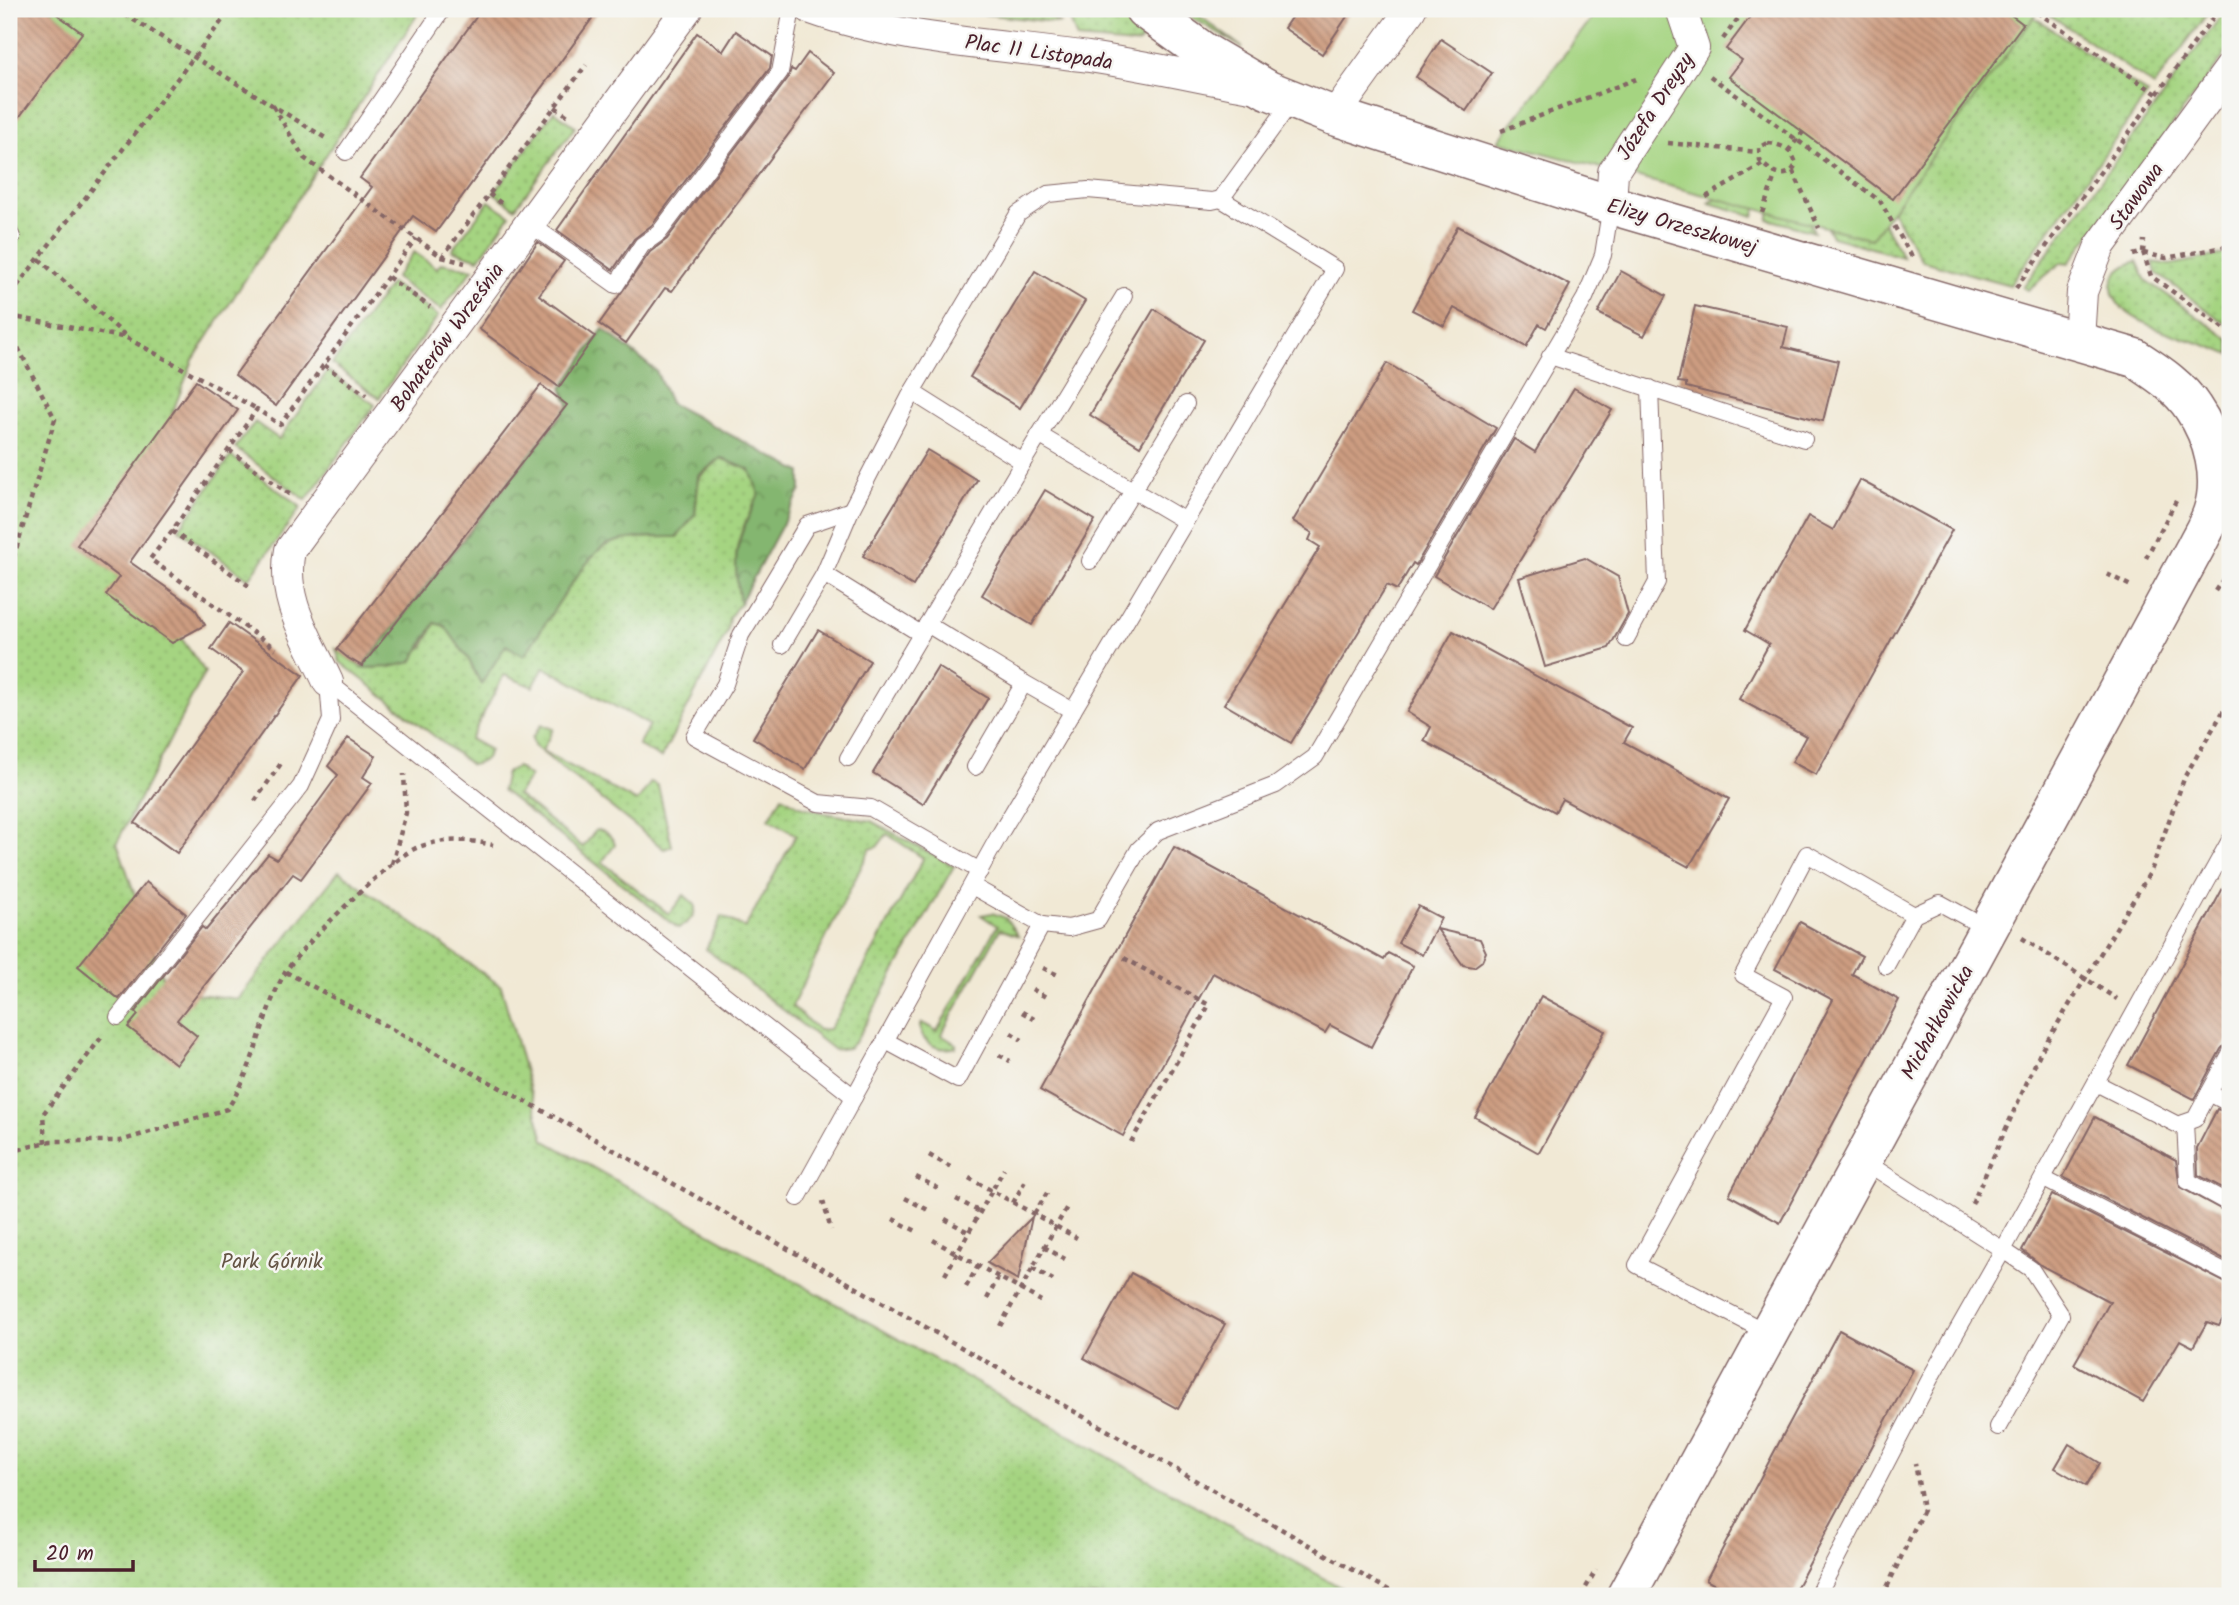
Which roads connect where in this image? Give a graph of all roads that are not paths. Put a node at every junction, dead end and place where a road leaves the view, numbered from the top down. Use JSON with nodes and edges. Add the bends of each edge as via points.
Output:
{"nodes":[{"id":1,"x":443,"y":9,"type":"edge"},
{"id":2,"x":687,"y":9,"type":"edge"},
{"id":3,"x":792,"y":9,"type":"edge"},
{"id":4,"x":811,"y":9,"type":"edge"},
{"id":5,"x":1144,"y":9,"type":"edge"},
{"id":6,"x":1411,"y":9,"type":"edge"},
{"id":7,"x":1681,"y":9,"type":"edge"},
{"id":8,"x":2230,"y":68,"type":"edge"},
{"id":9,"x":1280,"y":95,"type":"junction"},
{"id":10,"x":1334,"y":116,"type":"junction"},
{"id":11,"x":346,"y":152,"type":"dead end"},
{"id":12,"x":1221,"y":199,"type":"junction"},
{"id":13,"x":1611,"y":205,"type":"junction"},
{"id":14,"x":530,"y":224,"type":"junction"},
{"id":15,"x":1124,"y":296,"type":"dead end"},
{"id":16,"x":2079,"y":340,"type":"junction"},
{"id":17,"x":1550,"y":356,"type":"junction"},
{"id":18,"x":1650,"y":388,"type":"junction"},
{"id":19,"x":912,"y":392,"type":"junction"},
{"id":20,"x":1186,"y":404,"type":"dead end"},
{"id":21,"x":1039,"y":435,"type":"junction"},
{"id":22,"x":2220,"y":438,"type":"edge"},
{"id":23,"x":1804,"y":439,"type":"dead end"},
{"id":24,"x":1023,"y":462,"type":"junction"},
{"id":25,"x":1132,"y":490,"type":"junction"},
{"id":26,"x":851,"y":510,"type":"junction"},
{"id":27,"x":1185,"y":521,"type":"junction"},
{"id":28,"x":1090,"y":561,"type":"dead end"},
{"id":29,"x":824,"y":575,"type":"junction"},
{"id":30,"x":924,"y":629,"type":"junction"},
{"id":31,"x":1626,"y":639,"type":"dead end"},
{"id":32,"x":782,"y":645,"type":"dead end"},
{"id":33,"x":328,"y":682,"type":"junction"},
{"id":34,"x":1024,"y":684,"type":"junction"},
{"id":35,"x":1073,"y":711,"type":"junction"},
{"id":36,"x":848,"y":758,"type":"dead end"},
{"id":37,"x":975,"y":767,"type":"dead end"},
{"id":38,"x":2230,"y":839,"type":"edge"},
{"id":39,"x":980,"y":870,"type":"junction"},
{"id":40,"x":972,"y":886,"type":"junction"},
{"id":41,"x":1914,"y":915,"type":"junction"},
{"id":42,"x":1042,"y":925,"type":"junction"},
{"id":43,"x":2003,"y":933,"type":"junction"},
{"id":44,"x":1886,"y":967,"type":"dead end"},
{"id":45,"x":118,"y":1017,"type":"road end"},
{"id":46,"x":886,"y":1041,"type":"junction"},
{"id":47,"x":2230,"y":1054,"type":"edge"},
{"id":48,"x":2096,"y":1083,"type":"junction"},
{"id":49,"x":2209,"y":1093,"type":"junction"},
{"id":50,"x":854,"y":1097,"type":"junction"},
{"id":51,"x":2230,"y":1104,"type":"edge"},
{"id":52,"x":2185,"y":1123,"type":"junction"},
{"id":53,"x":1862,"y":1160,"type":"junction"},
{"id":54,"x":2044,"y":1179,"type":"junction"},
{"id":55,"x":798,"y":1198,"type":"dead end"},
{"id":56,"x":2230,"y":1204,"type":"edge"},
{"id":57,"x":2003,"y":1250,"type":"junction"},
{"id":58,"x":2230,"y":1275,"type":"edge"},
{"id":59,"x":1768,"y":1333,"type":"junction"},
{"id":60,"x":1998,"y":1427,"type":"dead end"},
{"id":61,"x":1626,"y":1596,"type":"edge"},
{"id":62,"x":1816,"y":1596,"type":"edge"}],
"edges":[{"from":1,"to":11,"type":"lane"},
{"from":2,"to":14,"type":"street","name":"Bohaterów Września"},
{"from":3,"to":14,"type":"lane","via":[[780,72],[659,233],[642,244],[616,285]]},
{"from":4,"to":9,"type":"street","name":"Plac 11 Listopada","via":[[916,35],[1088,57]]},
{"from":5,"to":9,"type":"street","name":"Elizy Orzeszkowej","via":[[1205,52]]},
{"from":6,"to":10,"type":"street"},
{"from":7,"to":13,"type":"street","name":"Józefa Dreyzy","via":[[1700,60],[1613,172]]},
{"from":8,"to":16,"type":"street","name":"Stawowa","via":[[2100,246],[2082,292]]},
{"from":9,"to":10,"type":"street","name":"Elizy Orzeszkowej"},
{"from":9,"to":12,"type":"lane"},
{"from":10,"to":13,"type":"street","name":"Elizy Orzeszkowej"},
{"from":12,"to":19,"type":"lane","via":[[1088,190],[1048,194],[1018,214]]},
{"from":12,"to":27,"type":"lane","via":[[1335,269]]},
{"from":13,"to":16,"type":"street","name":"Elizy Orzeszkowej"},
{"from":13,"to":17,"type":"lane","via":[[1603,255],[1585,298]]},
{"from":14,"to":33,"type":"street","name":"Bohaterów Września","via":[[290,550],[285,574],[289,596]]},
{"from":15,"to":21,"type":"lane"},
{"from":16,"to":22,"type":"street","name":"Elizy Orzeszkowej","via":[[2135,358],[2168,380]]},
{"from":17,"to":18,"type":"lane"},
{"from":17,"to":42,"type":"lane","via":[[1315,757],[1276,785],[1158,831],[1139,849],[1098,920],[1069,928]]},
{"from":18,"to":23,"type":"lane"},
{"from":18,"to":31,"type":"lane","via":[[1657,582]]},
{"from":19,"to":24,"type":"lane"},
{"from":19,"to":26,"type":"lane"},
{"from":20,"to":25,"type":"lane"},
{"from":21,"to":24,"type":"lane"},
{"from":21,"to":25,"type":"lane"},
{"from":22,"to":43,"type":"street","name":"Michałkowicka","via":[[2213,511]]},
{"from":24,"to":30,"type":"lane"},
{"from":25,"to":27,"type":"lane"},
{"from":25,"to":28,"type":"lane"},
{"from":26,"to":29,"type":"lane"},
{"from":26,"to":39,"type":"lane","via":[[807,525],[741,635],[725,684],[694,736],[818,803],[871,808]]},
{"from":27,"to":35,"type":"lane"},
{"from":29,"to":30,"type":"lane"},
{"from":29,"to":32,"type":"lane"},
{"from":30,"to":34,"type":"lane"},
{"from":30,"to":36,"type":"lane"},
{"from":33,"to":45,"type":"lane","via":[[331,720],[301,786]]},
{"from":33,"to":50,"type":"lane"},
{"from":34,"to":35,"type":"lane"},
{"from":34,"to":37,"type":"lane"},
{"from":35,"to":39,"type":"lane"},
{"from":38,"to":48,"type":"lane"},
{"from":39,"to":40,"type":"lane"},
{"from":40,"to":42,"type":"lane"},
{"from":40,"to":46,"type":"lane"},
{"from":41,"to":43,"type":"lane","via":[[1940,903]]},
{"from":41,"to":44,"type":"lane"},
{"from":41,"to":59,"type":"lane","via":[[1807,855],[1743,975],[1784,997],[1637,1265]]},
{"from":42,"to":46,"type":"lane","via":[[958,1080]]},
{"from":43,"to":53,"type":"street","name":"Michałkowicka"},
{"from":46,"to":50,"type":"lane"},
{"from":47,"to":49,"type":"lane"},
{"from":48,"to":52,"type":"lane","via":[[2178,1125]]},
{"from":48,"to":54,"type":"lane"},
{"from":49,"to":51,"type":"lane"},
{"from":49,"to":52,"type":"lane","via":[[2195,1119]]},
{"from":50,"to":55,"type":"lane"},
{"from":52,"to":56,"type":"lane","via":[[2188,1181]]},
{"from":53,"to":57,"type":"lane"},
{"from":53,"to":59,"type":"street","name":"Michałkowicka"},
{"from":54,"to":57,"type":"lane"},
{"from":54,"to":58,"type":"lane"},
{"from":57,"to":60,"type":"lane","via":[[2031,1269],[2061,1315]]},
{"from":57,"to":62,"type":"lane"},
{"from":59,"to":61,"type":"street","name":"Michałkowicka"}]}
